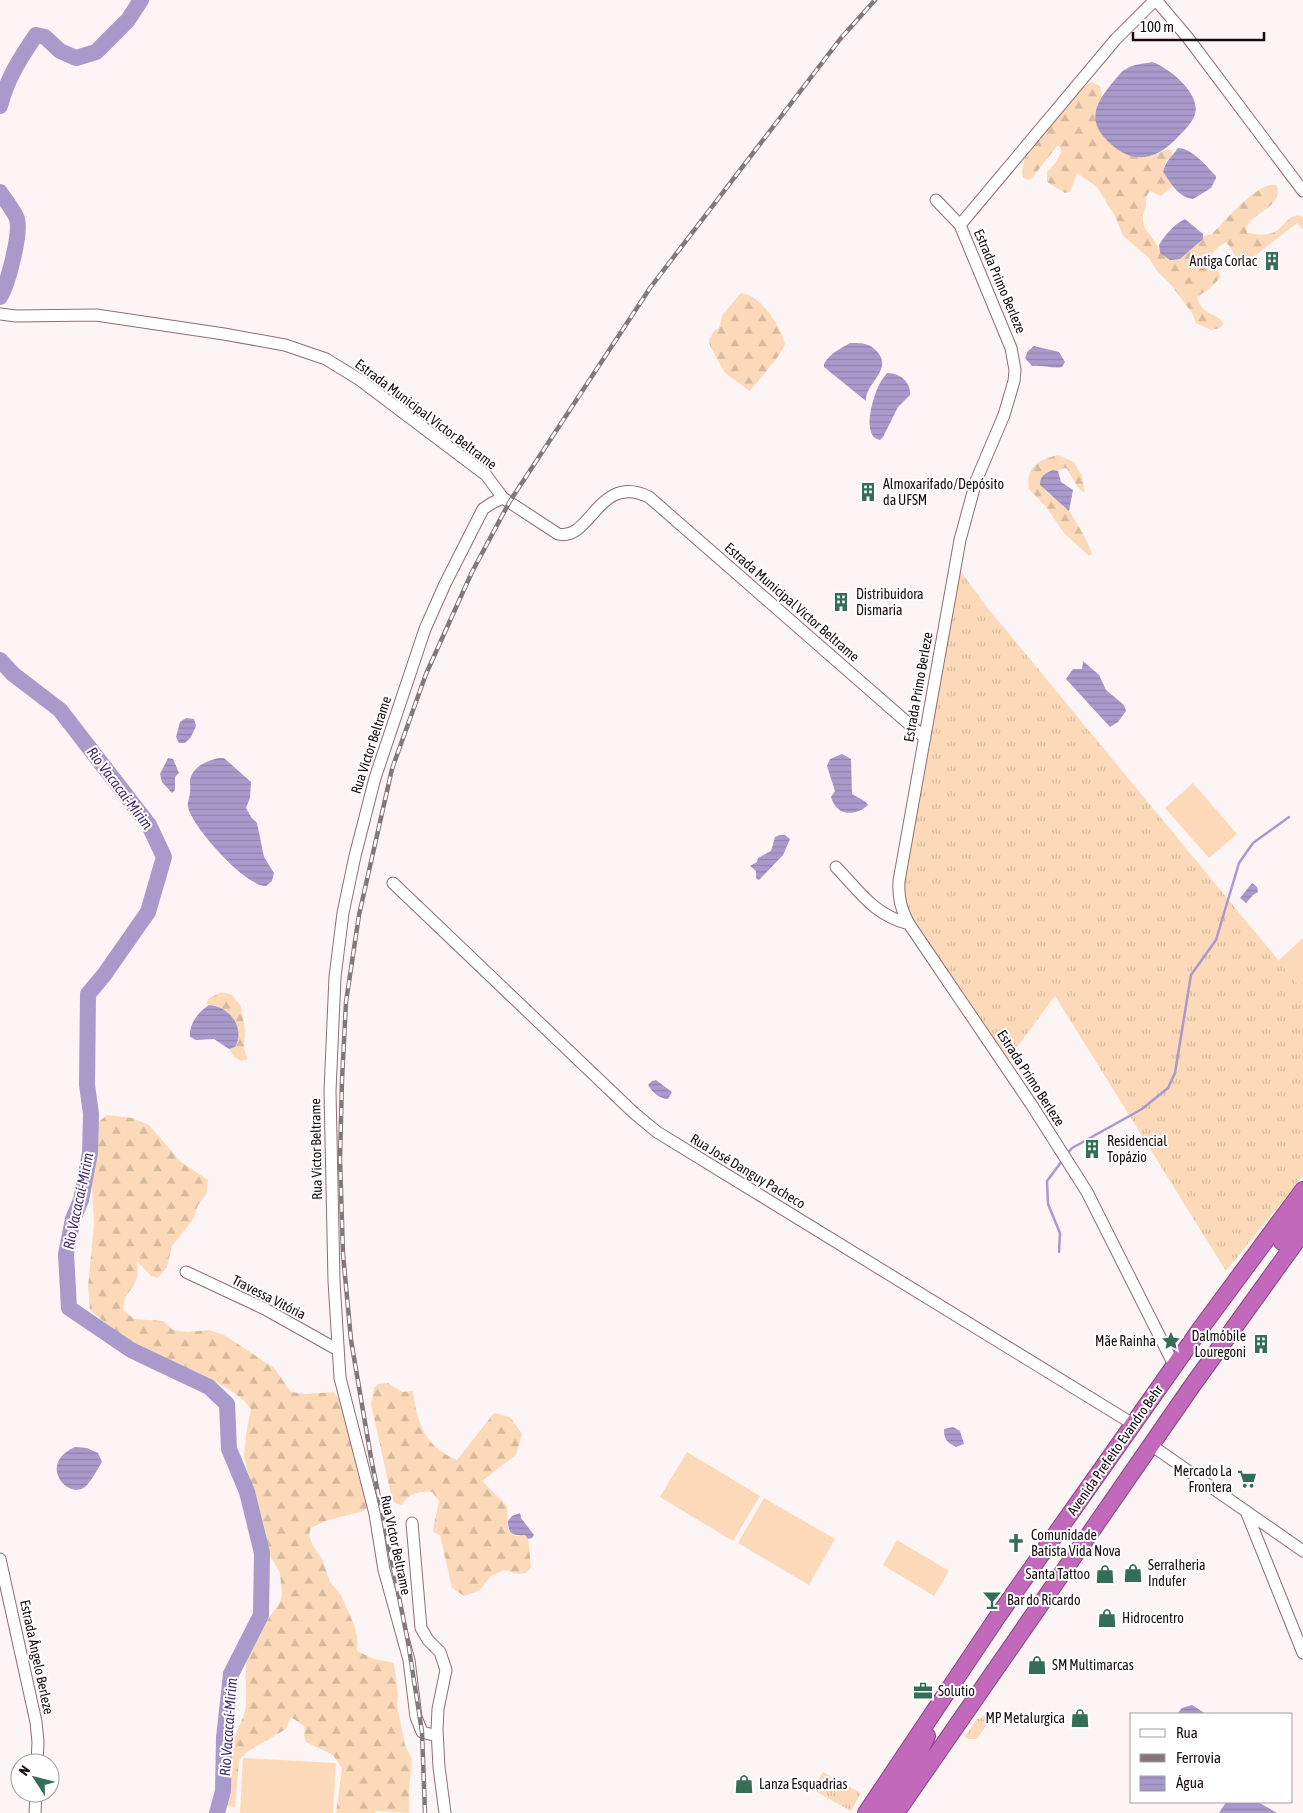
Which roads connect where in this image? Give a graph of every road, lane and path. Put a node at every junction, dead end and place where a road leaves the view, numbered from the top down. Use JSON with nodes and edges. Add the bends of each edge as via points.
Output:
{"nodes":[{"id":1,"x":1155,"y":0,"type":"edge"},
{"id":2,"x":1303,"y":190,"type":"edge"},
{"id":3,"x":936,"y":200,"type":"dead end"},
{"id":4,"x":960,"y":225,"type":"junction"},
{"id":5,"x":0,"y":314,"type":"edge"},
{"id":6,"x":503,"y":498,"type":"junction"},
{"id":7,"x":924,"y":738,"type":"junction"},
{"id":8,"x":836,"y":866,"type":"dead end"},
{"id":9,"x":393,"y":882,"type":"dead end"},
{"id":10,"x":910,"y":924,"type":"junction"},
{"id":11,"x":1303,"y":1190,"type":"edge"},
{"id":12,"x":1303,"y":1212,"type":"edge"},
{"id":13,"x":1303,"y":1232,"type":"edge"},
{"id":14,"x":186,"y":1272,"type":"dead end"},
{"id":15,"x":338,"y":1350,"type":"junction"},
{"id":16,"x":1174,"y":1366,"type":"junction"},
{"id":17,"x":1192,"y":1386,"type":"junction"},
{"id":18,"x":1133,"y":1424,"type":"junction"},
{"id":19,"x":1151,"y":1445,"type":"junction"},
{"id":20,"x":1246,"y":1510,"type":"junction"},
{"id":21,"x":412,"y":1523,"type":"dead end"},
{"id":22,"x":1303,"y":1550,"type":"edge"},
{"id":23,"x":0,"y":1559,"type":"edge"},
{"id":24,"x":1303,"y":1653,"type":"edge"},
{"id":25,"x":942,"y":1700,"type":"junction"},
{"id":26,"x":437,"y":1736,"type":"junction"},
{"id":27,"x":37,"y":1753,"type":"edge"},
{"id":28,"x":446,"y":1813,"type":"edge"},
{"id":29,"x":866,"y":1813,"type":"edge"},
{"id":30,"x":884,"y":1813,"type":"edge"},
{"id":31,"x":896,"y":1813,"type":"edge"}],
"edges":[{"from":1,"to":2,"type":"street","via":[[1188,38]]},
{"from":1,"to":4,"type":"street","name":"Estrada Primo Berleze","via":[[1115,40]]},
{"from":3,"to":4,"type":"street"},
{"from":4,"to":7,"type":"street","name":"Estrada Primo Berleze","via":[[1005,331],[1015,375],[1004,415],[976,481],[960,540]]},
{"from":5,"to":6,"type":"street","name":"Estrada Municipal Victor Beltrame","via":[[96,315],[285,345],[326,359],[360,380],[486,475]]},
{"from":6,"to":7,"type":"street","name":"Estrada Municipal Victor Beltrame","via":[[564,536],[576,531],[602,504],[622,491],[631,490],[648,497]]},
{"from":6,"to":15,"type":"street","name":"Rua Victor Beltrame","via":[[484,509],[425,630],[375,778],[347,894],[336,977],[330,1091]]},
{"from":7,"to":10,"type":"street","name":"Estrada Primo Berleze","via":[[899,881],[902,912]]},
{"from":8,"to":10,"type":"street","via":[[873,907],[894,920]]},
{"from":9,"to":18,"type":"street","name":"Rua José Danguy Pacheco","via":[[657,1132]]},
{"from":10,"to":16,"type":"street","name":"Estrada Primo Berleze","via":[[1087,1192]]},
{"from":11,"to":16,"type":"highway","name":"Avenida Prefeito Evandro Behr"},
{"from":12,"to":17,"type":"highway","via":[[1226,1318]]},
{"from":13,"to":17,"type":"highway","name":"Avenida Prefeito Evandro Behr"},
{"from":14,"to":15,"type":"street","name":"Travessa Vitória","via":[[265,1309]]},
{"from":15,"to":26,"type":"street","name":"Rua Victor Beltrame","via":[[340,1378],[375,1514],[384,1570],[409,1660],[416,1717],[422,1732]]},
{"from":16,"to":18,"type":"highway","name":"Avenida Prefeito Evandro Behr"},
{"from":17,"to":19,"type":"highway","name":"Avenida Prefeito Evandro Behr"},
{"from":18,"to":25,"type":"highway","name":"Avenida Prefeito Evandro Behr"},
{"from":19,"to":20,"type":"street"},
{"from":19,"to":31,"type":"highway","name":"Avenida Prefeito Evandro Behr"},
{"from":20,"to":22,"type":"street"},
{"from":20,"to":24,"type":"street"},
{"from":21,"to":26,"type":"street","via":[[421,1628],[440,1652],[446,1670],[438,1710]]},
{"from":23,"to":27,"type":"street","name":"Estrada Ângelo Berleze","via":[[36,1722]]},
{"from":25,"to":29,"type":"highway","name":"Avenida Prefeito Evandro Behr"},
{"from":25,"to":30,"type":"highway","via":[[914,1765]]},
{"from":26,"to":28,"type":"street"}]}
